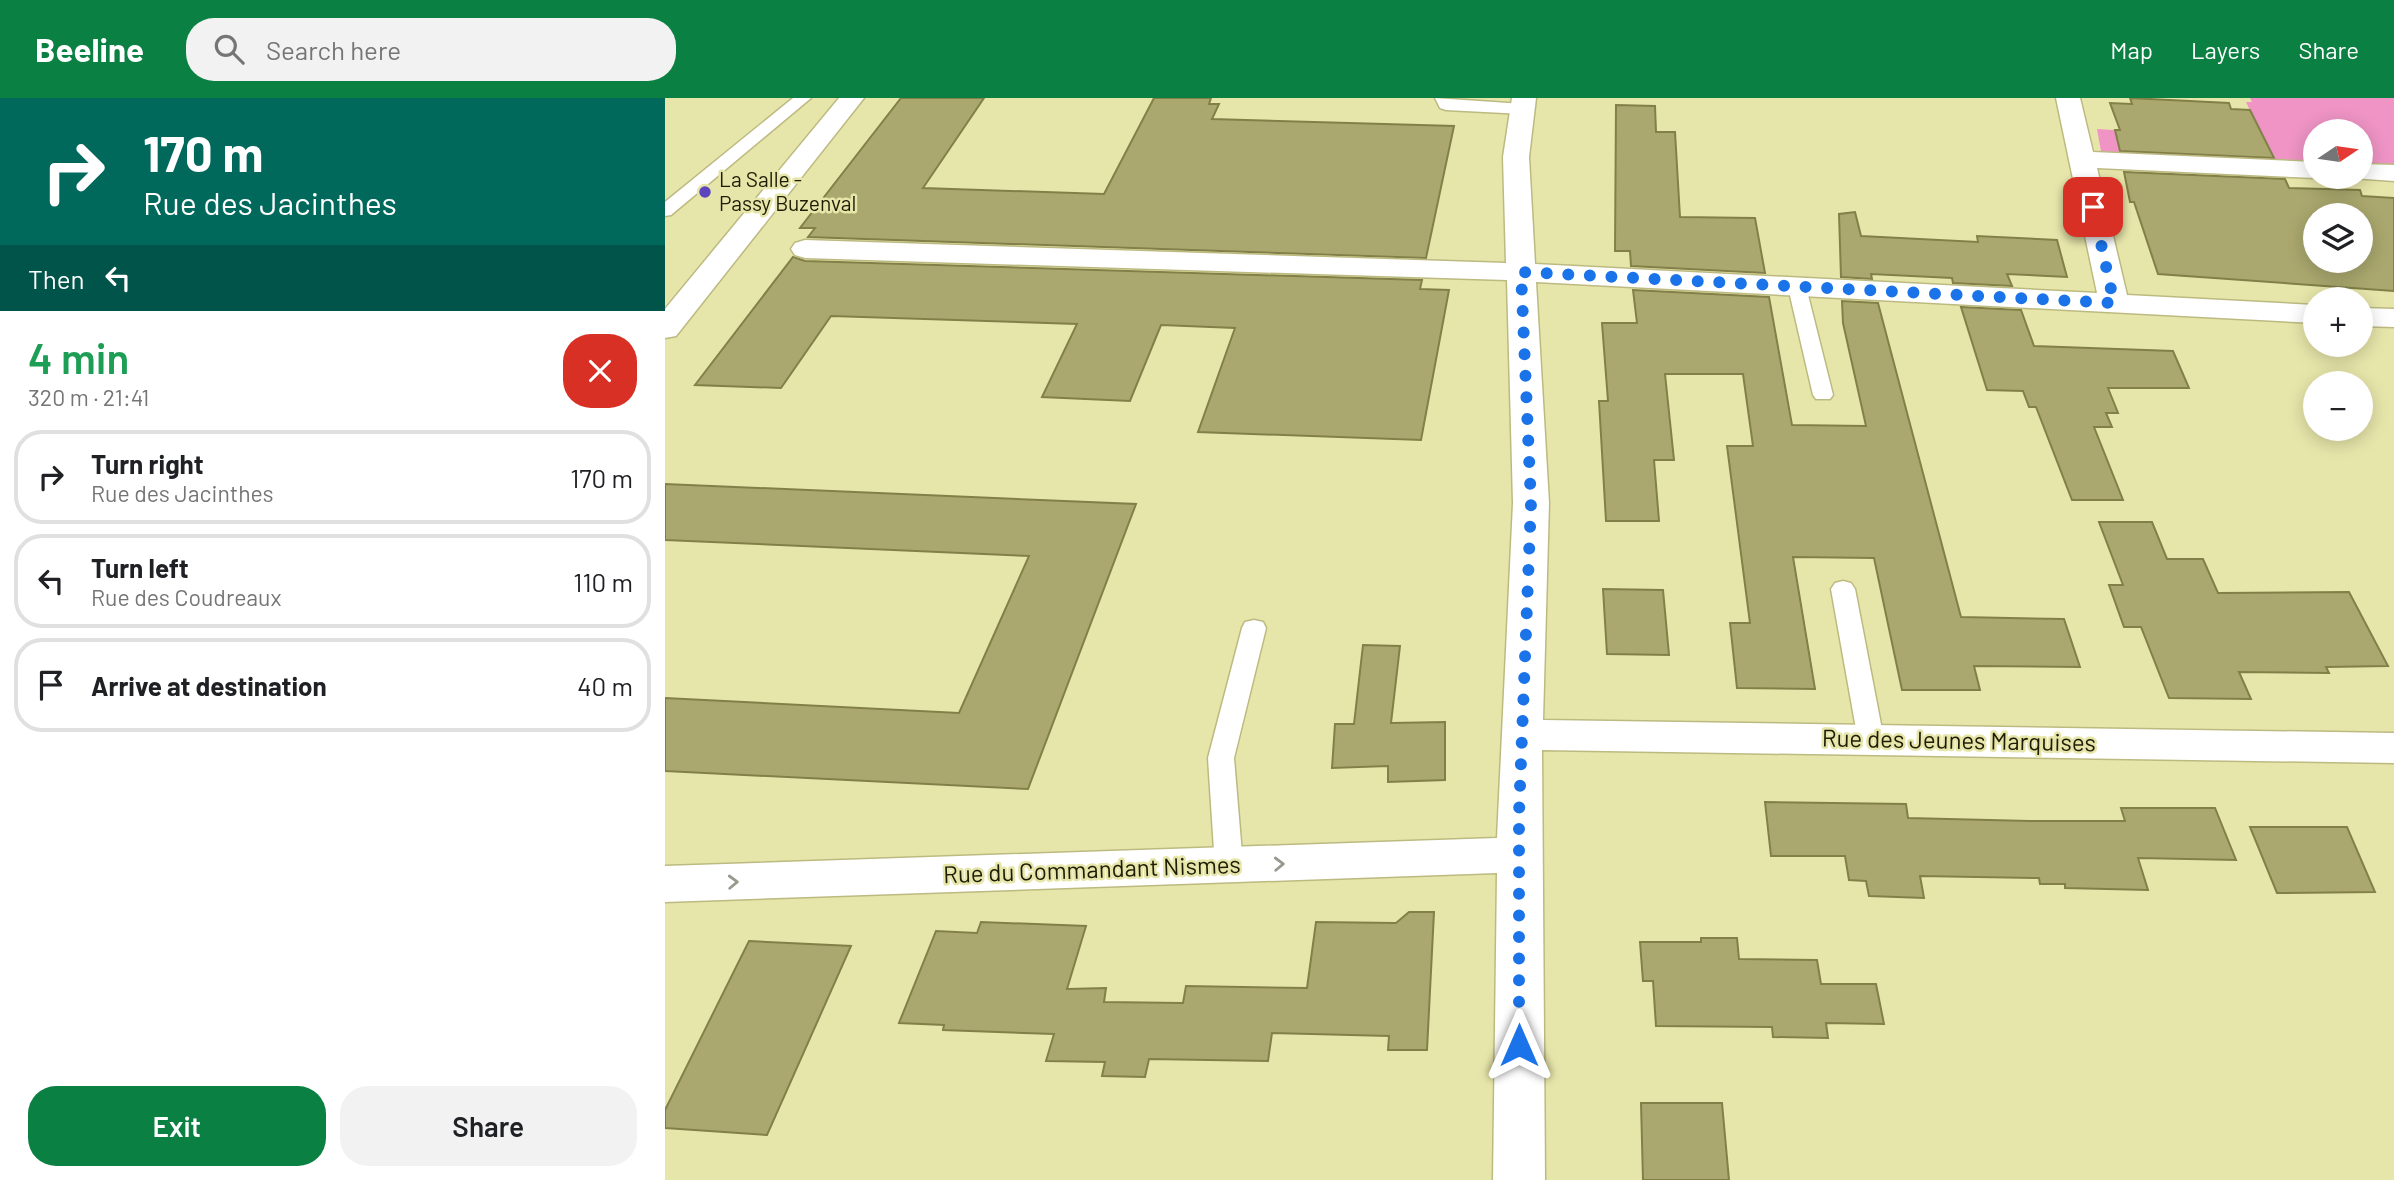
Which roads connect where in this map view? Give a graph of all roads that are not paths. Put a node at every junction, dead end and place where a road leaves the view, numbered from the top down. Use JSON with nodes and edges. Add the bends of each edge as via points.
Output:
{"nodes":[{"id":1,"x":803,"y":98,"type":"edge"},
{"id":2,"x":852,"y":98,"type":"edge"},
{"id":3,"x":1443,"y":98,"type":"edge"},
{"id":4,"x":2069,"y":98,"type":"edge"},
{"id":5,"x":1523,"y":104,"type":"edge"},
{"id":6,"x":2082,"y":159,"type":"junction"},
{"id":7,"x":2303,"y":169,"type":"edge"},
{"id":8,"x":2373,"y":172,"type":"edge"},
{"id":9,"x":2394,"y":173,"type":"edge"},
{"id":10,"x":665,"y":211,"type":"edge"},
{"id":11,"x":805,"y":248,"type":"dead end"},
{"id":12,"x":1521,"y":272,"type":"junction"},
{"id":13,"x":1797,"y":287,"type":"junction"},
{"id":14,"x":2114,"y":303,"type":"junction"},
{"id":15,"x":2303,"y":313,"type":"edge"},
{"id":16,"x":2373,"y":317,"type":"edge"},
{"id":17,"x":2394,"y":318,"type":"edge"},
{"id":18,"x":665,"y":329,"type":"edge"},
{"id":19,"x":1823,"y":395,"type":"dead end"},
{"id":20,"x":1843,"y":589,"type":"dead end"},
{"id":21,"x":1254,"y":628,"type":"dead end"},
{"id":22,"x":1524,"y":735,"type":"junction"},
{"id":23,"x":1871,"y":740,"type":"junction"},
{"id":24,"x":2394,"y":748,"type":"edge"},
{"id":25,"x":1519,"y":855,"type":"junction"},
{"id":26,"x":1229,"y":866,"type":"junction"},
{"id":27,"x":665,"y":884,"type":"edge"},
{"id":28,"x":1519,"y":1180,"type":"edge"}],
"edges":[{"from":1,"to":10,"type":"lane"},
{"from":2,"to":18,"type":"street"},
{"from":3,"to":5,"type":"lane","via":[[1446,105]]},
{"from":4,"to":6,"type":"street"},
{"from":5,"to":12,"type":"street","via":[[1516,157]]},
{"from":6,"to":7,"type":"street"},
{"from":6,"to":14,"type":"street"},
{"from":8,"to":9,"type":"street"},
{"from":11,"to":12,"type":"street"},
{"from":12,"to":13,"type":"street"},
{"from":12,"to":22,"type":"street","via":[[1531,503]]},
{"from":13,"to":14,"type":"street"},
{"from":13,"to":19,"type":"lane"},
{"from":14,"to":15,"type":"street"},
{"from":16,"to":17,"type":"street"},
{"from":20,"to":23,"type":"lane"},
{"from":21,"to":26,"type":"lane","via":[[1221,758]]},
{"from":22,"to":23,"type":"street","name":"Rue des Jeunes Marquises"},
{"from":22,"to":25,"type":"street"},
{"from":23,"to":24,"type":"street","name":"Rue des Jeunes Marquises"},
{"from":26,"to":25,"type":"street","name":"Rue du Commandant Nismes","one_way":true},
{"from":25,"to":28,"type":"street"},
{"from":27,"to":26,"type":"street","name":"Rue du Commandant Nismes","one_way":true}]}
